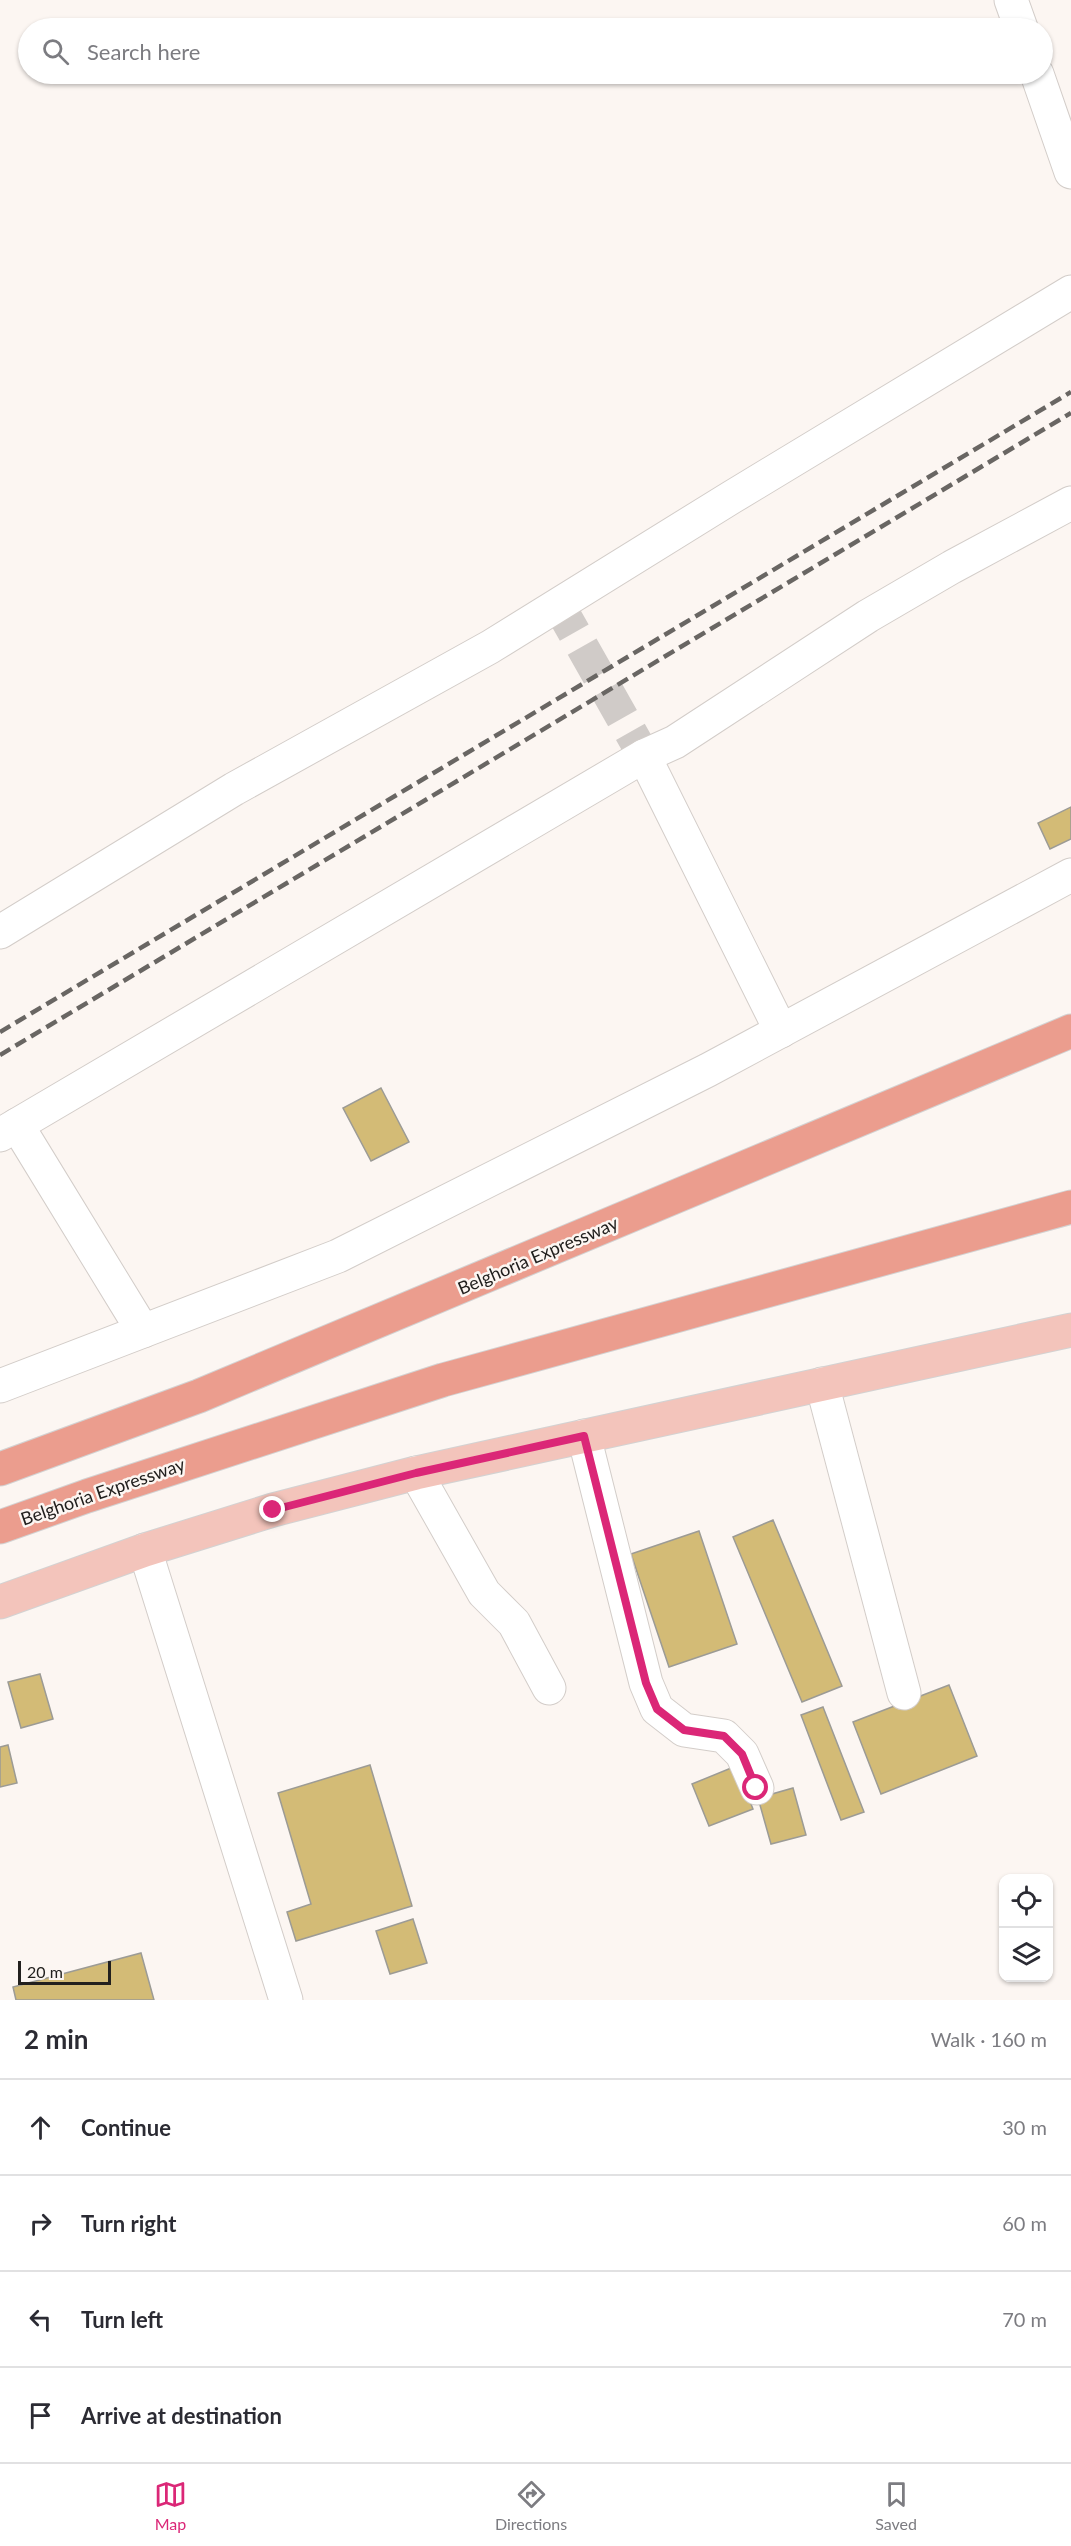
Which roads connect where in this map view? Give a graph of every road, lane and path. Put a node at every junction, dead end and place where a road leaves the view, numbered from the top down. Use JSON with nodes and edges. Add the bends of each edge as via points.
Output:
{"nodes":[{"id":1,"x":1011,"y":0,"type":"edge"},
{"id":2,"x":1017,"y":18,"type":"edge"},
{"id":3,"x":1040,"y":84,"type":"edge"},
{"id":4,"x":1071,"y":172,"type":"edge"},
{"id":5,"x":1071,"y":292,"type":"edge"},
{"id":6,"x":1071,"y":503,"type":"edge"},
{"id":7,"x":644,"y":756,"type":"junction"},
{"id":8,"x":1071,"y":875,"type":"edge"},
{"id":9,"x":0,"y":932,"type":"edge"},
{"id":10,"x":781,"y":1031,"type":"junction"},
{"id":11,"x":1071,"y":1031,"type":"edge"},
{"id":12,"x":8,"y":1130,"type":"edge"},
{"id":13,"x":1071,"y":1207,"type":"edge"},
{"id":14,"x":1071,"y":1330,"type":"edge"},
{"id":15,"x":143,"y":1331,"type":"junction"},
{"id":16,"x":822,"y":1384,"type":"junction"},
{"id":17,"x":0,"y":1386,"type":"edge"},
{"id":18,"x":584,"y":1436,"type":"junction"},
{"id":19,"x":0,"y":1469,"type":"edge"},
{"id":20,"x":416,"y":1473,"type":"junction"},
{"id":21,"x":0,"y":1527,"type":"edge"},
{"id":22,"x":145,"y":1550,"type":"junction"},
{"id":23,"x":0,"y":1602,"type":"edge"},
{"id":24,"x":549,"y":1688,"type":"dead end"},
{"id":25,"x":904,"y":1692,"type":"dead end"},
{"id":26,"x":756,"y":1788,"type":"dead end"},
{"id":27,"x":286,"y":2000,"type":"edge"}],
"edges":[{"from":1,"to":2,"type":"street"},
{"from":3,"to":4,"type":"street"},
{"from":5,"to":9,"type":"street","via":[[490,647],[234,789]]},
{"from":6,"to":7,"type":"street","via":[[868,616],[675,742]]},
{"from":7,"to":10,"type":"street"},
{"from":7,"to":12,"type":"street"},
{"from":8,"to":10,"type":"street"},
{"from":10,"to":15,"type":"street","via":[[338,1256]]},
{"from":11,"to":19,"type":"highway","name":"Belghoria Expressway","via":[[252,1375]]},
{"from":12,"to":15,"type":"street"},
{"from":13,"to":21,"type":"highway","name":"Belghoria Expressway","via":[[443,1380]]},
{"from":14,"to":16,"type":"main road"},
{"from":15,"to":17,"type":"street"},
{"from":16,"to":18,"type":"main road"},
{"from":16,"to":25,"type":"street"},
{"from":18,"to":20,"type":"main road"},
{"from":18,"to":26,"type":"street","via":[[646,1683],[657,1709],[684,1730],[724,1736],[742,1754]]},
{"from":20,"to":22,"type":"main road","via":[[273,1510]]},
{"from":20,"to":24,"type":"street","via":[[484,1593],[514,1623]]},
{"from":22,"to":23,"type":"main road"},
{"from":22,"to":27,"type":"street"}]}
